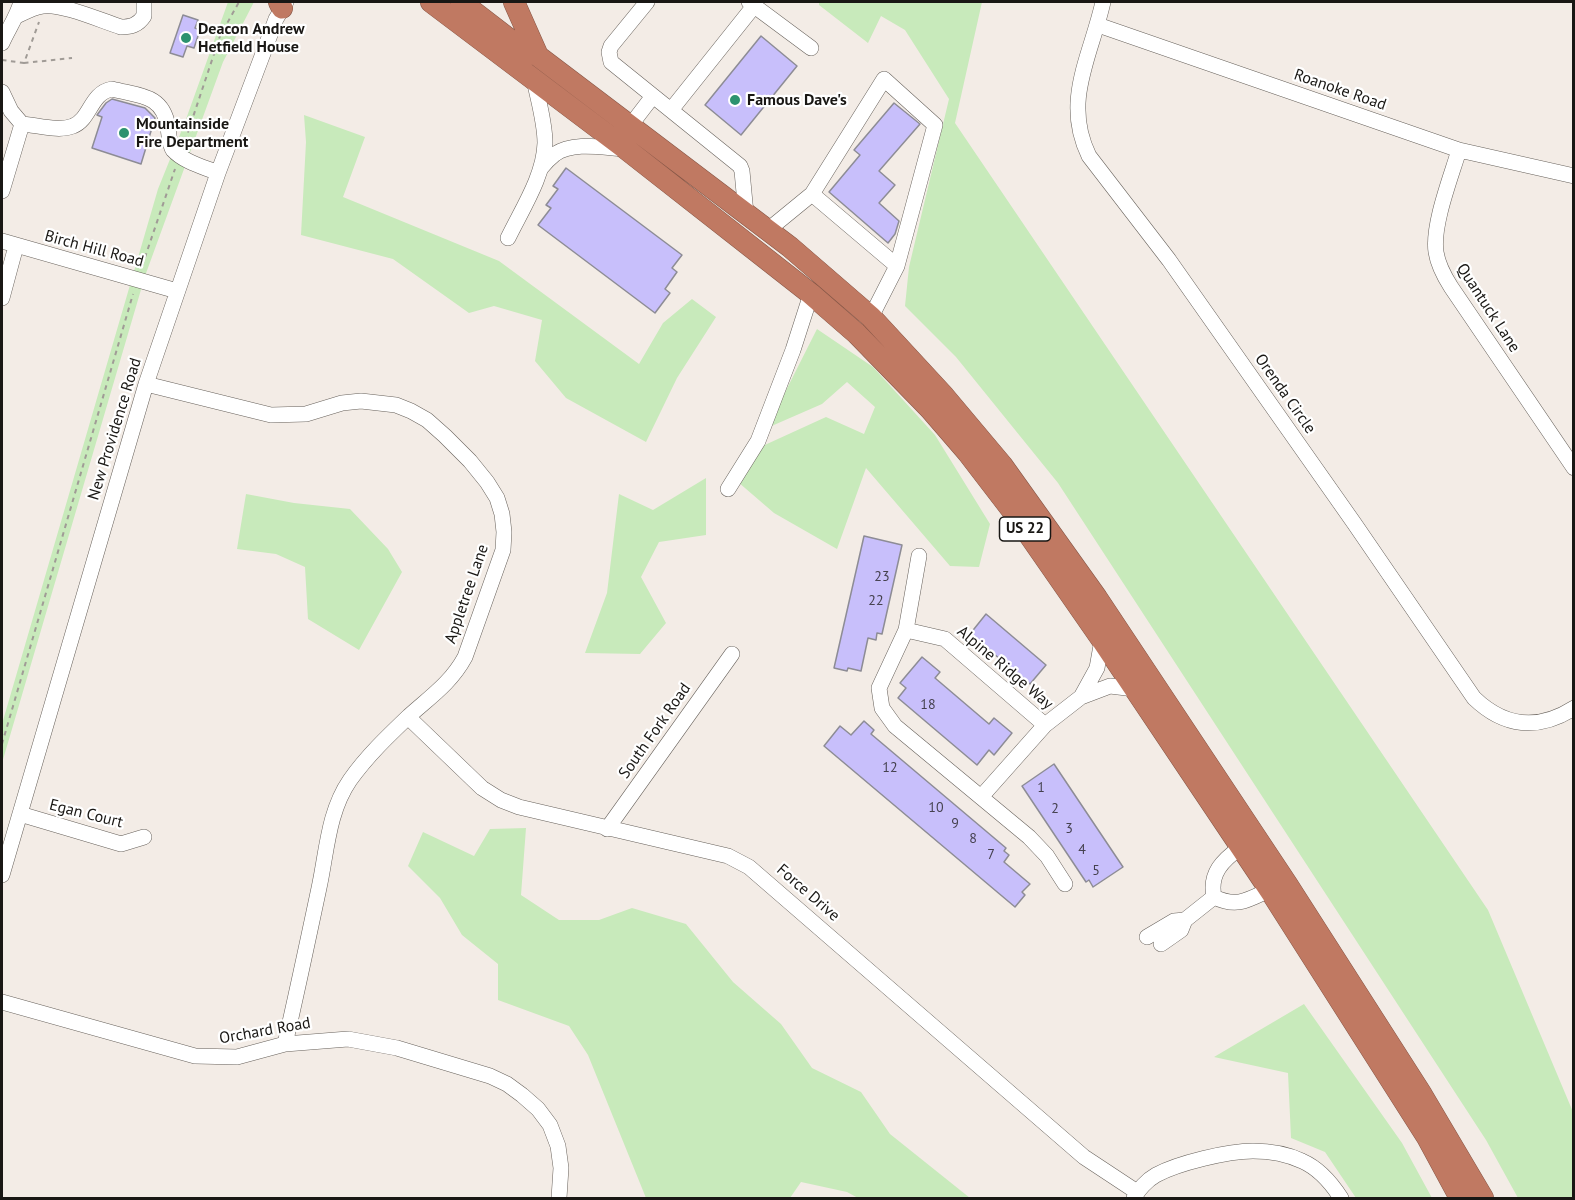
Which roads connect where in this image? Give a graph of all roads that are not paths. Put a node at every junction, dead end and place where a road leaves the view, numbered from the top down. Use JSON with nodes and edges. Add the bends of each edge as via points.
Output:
{"nodes":[{"id":1,"x":144,"y":2,"type":"edge"},
{"id":2,"x":431,"y":2,"type":"edge"},
{"id":3,"x":460,"y":2,"type":"edge"},
{"id":4,"x":514,"y":2,"type":"edge"},
{"id":5,"x":647,"y":2,"type":"edge"},
{"id":6,"x":1103,"y":2,"type":"edge"},
{"id":7,"x":282,"y":4,"type":"edge"},
{"id":8,"x":752,"y":4,"type":"edge"},
{"id":9,"x":19,"y":9,"type":"edge"},
{"id":10,"x":1098,"y":25,"type":"junction"},
{"id":11,"x":2,"y":43,"type":"edge"},
{"id":12,"x":811,"y":48,"type":"dead end"},
{"id":13,"x":538,"y":56,"type":"junction"},
{"id":14,"x":534,"y":79,"type":"junction"},
{"id":15,"x":2,"y":92,"type":"edge"},
{"id":16,"x":653,"y":96,"type":"junction"},
{"id":17,"x":670,"y":110,"type":"junction"},
{"id":18,"x":22,"y":124,"type":"junction"},
{"id":19,"x":630,"y":126,"type":"junction"},
{"id":20,"x":626,"y":149,"type":"junction"},
{"id":21,"x":1459,"y":150,"type":"junction"},
{"id":22,"x":541,"y":168,"type":"junction"},
{"id":23,"x":218,"y":173,"type":"junction"},
{"id":24,"x":1574,"y":176,"type":"edge"},
{"id":25,"x":2,"y":191,"type":"edge"},
{"id":26,"x":812,"y":194,"type":"junction"},
{"id":27,"x":746,"y":214,"type":"junction"},
{"id":28,"x":768,"y":230,"type":"junction"},
{"id":29,"x":508,"y":238,"type":"dead end"},
{"id":30,"x":8,"y":243,"type":"edge"},
{"id":31,"x":897,"y":266,"type":"junction"},
{"id":32,"x":177,"y":291,"type":"junction"},
{"id":33,"x":811,"y":294,"type":"junction"},
{"id":34,"x":2,"y":298,"type":"edge"},
{"id":35,"x":871,"y":318,"type":"junction"},
{"id":36,"x":146,"y":384,"type":"junction"},
{"id":37,"x":1574,"y":468,"type":"edge"},
{"id":38,"x":728,"y":489,"type":"dead end"},
{"id":39,"x":919,"y":556,"type":"dead end"},
{"id":40,"x":906,"y":630,"type":"junction"},
{"id":41,"x":1102,"y":640,"type":"junction"},
{"id":42,"x":732,"y":654,"type":"dead end"},
{"id":43,"x":1135,"y":689,"type":"junction"},
{"id":44,"x":1081,"y":697,"type":"junction"},
{"id":45,"x":1574,"y":708,"type":"edge"},
{"id":46,"x":408,"y":717,"type":"junction"},
{"id":47,"x":1045,"y":725,"type":"junction"},
{"id":48,"x":981,"y":797,"type":"junction"},
{"id":49,"x":20,"y":814,"type":"junction"},
{"id":50,"x":607,"y":829,"type":"junction"},
{"id":51,"x":144,"y":837,"type":"dead end"},
{"id":52,"x":1241,"y":847,"type":"junction"},
{"id":53,"x":2,"y":875,"type":"edge"},
{"id":54,"x":1065,"y":884,"type":"dead end"},
{"id":55,"x":1269,"y":890,"type":"junction"},
{"id":56,"x":1214,"y":897,"type":"junction"},
{"id":57,"x":1154,"y":940,"type":"dead end"},
{"id":58,"x":2,"y":1002,"type":"edge"},
{"id":59,"x":285,"y":1044,"type":"junction"},
{"id":60,"x":1136,"y":1195,"type":"edge"},
{"id":61,"x":559,"y":1198,"type":"edge"},
{"id":62,"x":1341,"y":1198,"type":"edge"},
{"id":63,"x":1460,"y":1198,"type":"edge"},
{"id":64,"x":1483,"y":1198,"type":"edge"}],
"edges":[{"from":1,"to":9,"type":"street","via":[[144,16],[128,27],[46,5]]},
{"from":2,"to":14,"type":"highway","number":"US 22"},
{"from":3,"to":13,"type":"highway","number":"US 22","via":[[522,49]]},
{"from":4,"to":13,"type":"highway"},
{"from":5,"to":16,"type":"street","via":[[611,46],[609,56],[613,65]]},
{"from":6,"to":10,"type":"street","name":"Orenda Circle"},
{"from":7,"to":23,"type":"street","name":"New Providence Road"},
{"from":8,"to":12,"type":"street"},
{"from":8,"to":17,"type":"street"},
{"from":9,"to":11,"type":"street"},
{"from":10,"to":21,"type":"street","name":"Roanoke Road"},
{"from":10,"to":45,"type":"street","name":"Orenda Circle","via":[[1079,86],[1077,106],[1081,137],[1089,156],[1168,260],[1474,698],[1485,709],[1512,722],[1542,722]]},
{"from":13,"to":19,"type":"highway","number":"US 22"},
{"from":14,"to":20,"type":"highway","number":"US 22"},
{"from":14,"to":22,"type":"street","via":[[544,137]]},
{"from":15,"to":18,"type":"street"},
{"from":16,"to":17,"type":"street"},
{"from":16,"to":19,"type":"street"},
{"from":17,"to":27,"type":"street","via":[[740,166]]},
{"from":18,"to":23,"type":"street","via":[[74,126],[101,92],[112,88],[158,103],[167,118],[171,147],[180,156]]},
{"from":18,"to":25,"type":"street"},
{"from":19,"to":27,"type":"highway","number":"US 22"},
{"from":20,"to":22,"type":"street","via":[[567,148],[554,154]]},
{"from":20,"to":33,"type":"highway","number":"US 22"},
{"from":21,"to":24,"type":"street","name":"Roanoke Road"},
{"from":21,"to":37,"type":"street","name":"Quantuck Lane","via":[[1439,218],[1439,263],[1451,287]]},
{"from":22,"to":29,"type":"street"},
{"from":23,"to":32,"type":"street","name":"New Providence Road"},
{"from":26,"to":28,"type":"street"},
{"from":26,"to":31,"type":"street"},
{"from":26,"to":31,"type":"street","via":[[884,79],[935,125]]},
{"from":27,"to":28,"type":"highway","number":"US 22"},
{"from":28,"to":35,"type":"highway","number":"US 22"},
{"from":30,"to":32,"type":"street","name":"Birch Hill Road"},
{"from":30,"to":34,"type":"street"},
{"from":31,"to":35,"type":"street"},
{"from":32,"to":36,"type":"street","name":"New Providence Road"},
{"from":33,"to":38,"type":"street","via":[[758,441]]},
{"from":33,"to":41,"type":"highway","number":"US 22","via":[[857,334],[968,453]]},
{"from":35,"to":64,"type":"highway","number":"US 22","via":[[1002,465],[1096,598],[1287,884]]},
{"from":36,"to":46,"type":"street","name":"Appletree Lane","via":[[282,416],[361,401],[396,405],[427,420],[487,482],[502,514],[503,550],[497,568],[456,673]]},
{"from":36,"to":49,"type":"street","name":"New Providence Road"},
{"from":39,"to":40,"type":"street"},
{"from":40,"to":47,"type":"street","name":"Alpine Ridge Way","via":[[945,639]]},
{"from":40,"to":48,"type":"street","via":[[879,688],[882,708],[895,726]]},
{"from":41,"to":43,"type":"highway","number":"US 22"},
{"from":41,"to":44,"type":"street","name":"Alpine Ridge Way","via":[[1097,668]]},
{"from":42,"to":50,"type":"street","name":"South Fork Road"},
{"from":43,"to":44,"type":"street","name":"Alpine Ridge Way","via":[[1110,686]]},
{"from":43,"to":52,"type":"highway","number":"US 22"},
{"from":44,"to":47,"type":"street","name":"Alpine Ridge Way"},
{"from":46,"to":50,"type":"street","name":"Force Drive","via":[[482,788],[501,800]]},
{"from":46,"to":59,"type":"street","name":"Appletree Lane","via":[[349,782],[328,830]]},
{"from":47,"to":48,"type":"street","name":"Alpine Ridge Way"},
{"from":48,"to":54,"type":"street","via":[[1041,850]]},
{"from":49,"to":51,"type":"street","name":"Egan Court","via":[[121,844]]},
{"from":49,"to":53,"type":"street","name":"New Providence Road"},
{"from":50,"to":60,"type":"street","name":"Force Drive","via":[[728,856],[749,867],[1084,1157]]},
{"from":52,"to":55,"type":"highway","number":"US 22"},
{"from":52,"to":56,"type":"street","via":[[1222,861],[1216,872]]},
{"from":55,"to":56,"type":"street","via":[[1234,904]]},
{"from":55,"to":63,"type":"highway","number":"US 22","via":[[1427,1137]]},
{"from":56,"to":57,"type":"street","via":[[1185,920],[1174,921]]},
{"from":58,"to":59,"type":"street","name":"Orchard Road","via":[[195,1056],[237,1057]]},
{"from":59,"to":61,"type":"street","name":"Orchard Road","via":[[348,1039],[371,1042],[507,1084],[538,1109],[550,1125],[561,1168]]},
{"from":60,"to":62,"type":"street","via":[[1153,1177],[1171,1168],[1253,1151],[1278,1153],[1313,1166]]}]}
